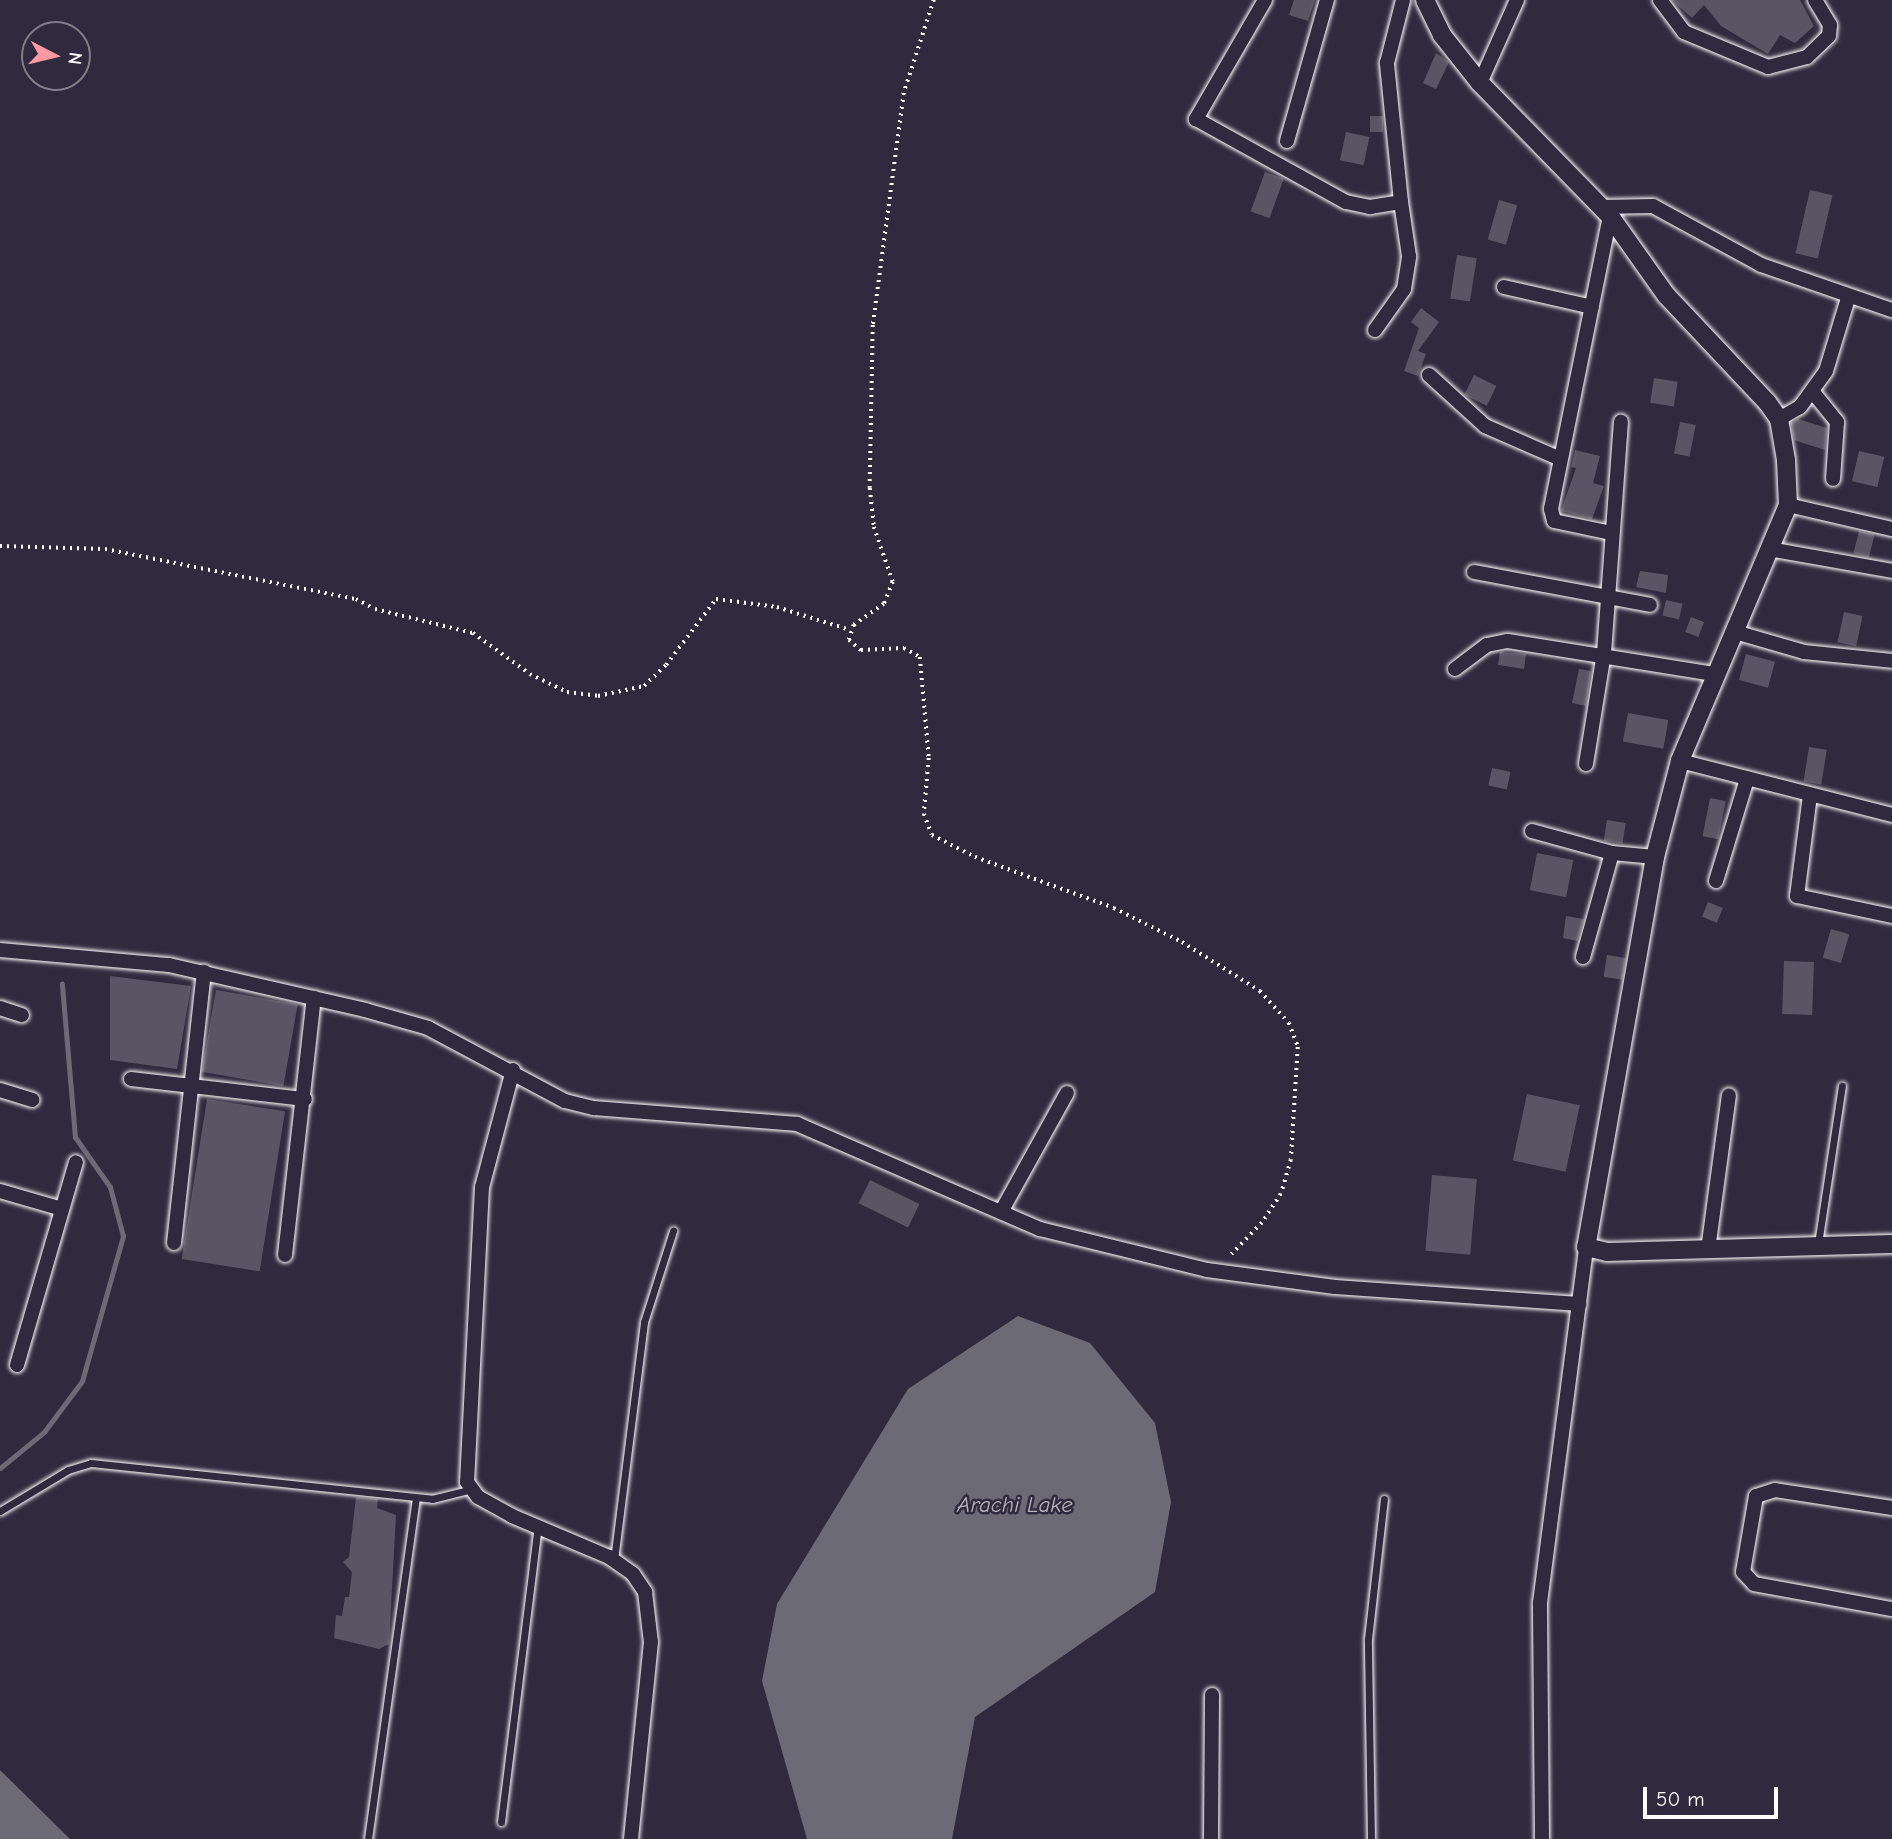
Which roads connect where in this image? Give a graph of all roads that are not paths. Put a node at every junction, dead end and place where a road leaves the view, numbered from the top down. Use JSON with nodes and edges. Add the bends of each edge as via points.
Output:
{"nodes":[{"id":1,"x":1265,"y":0,"type":"edge"},
{"id":2,"x":1327,"y":0,"type":"edge"},
{"id":3,"x":1403,"y":0,"type":"edge"},
{"id":4,"x":1424,"y":0,"type":"edge"},
{"id":5,"x":1517,"y":0,"type":"edge"},
{"id":6,"x":1660,"y":0,"type":"edge"},
{"id":7,"x":1815,"y":0,"type":"edge"},
{"id":8,"x":1480,"y":83,"type":"junction"},
{"id":9,"x":1287,"y":141,"type":"dead end"},
{"id":10,"x":1401,"y":202,"type":"junction"},
{"id":11,"x":1606,"y":211,"type":"junction"},
{"id":12,"x":1504,"y":287,"type":"dead end"},
{"id":13,"x":1848,"y":298,"type":"junction"},
{"id":14,"x":1592,"y":307,"type":"junction"},
{"id":15,"x":1892,"y":310,"type":"edge"},
{"id":16,"x":1375,"y":330,"type":"dead end"},
{"id":17,"x":1429,"y":375,"type":"dead end"},
{"id":18,"x":1812,"y":391,"type":"junction"},
{"id":19,"x":1779,"y":419,"type":"junction"},
{"id":20,"x":1621,"y":422,"type":"dead end"},
{"id":21,"x":1560,"y":459,"type":"junction"},
{"id":22,"x":1833,"y":479,"type":"dead end"},
{"id":23,"x":1788,"y":505,"type":"junction"},
{"id":24,"x":1892,"y":529,"type":"edge"},
{"id":25,"x":1611,"y":533,"type":"junction"},
{"id":26,"x":1769,"y":549,"type":"junction"},
{"id":27,"x":1892,"y":571,"type":"edge"},
{"id":28,"x":1474,"y":572,"type":"dead end"},
{"id":29,"x":1606,"y":597,"type":"junction"},
{"id":30,"x":1650,"y":605,"type":"dead end"},
{"id":31,"x":1735,"y":632,"type":"junction"},
{"id":32,"x":1604,"y":653,"type":"junction"},
{"id":33,"x":1892,"y":661,"type":"edge"},
{"id":34,"x":1455,"y":669,"type":"dead end"},
{"id":35,"x":1715,"y":674,"type":"junction"},
{"id":36,"x":1680,"y":761,"type":"junction"},
{"id":37,"x":1586,"y":764,"type":"dead end"},
{"id":38,"x":1746,"y":779,"type":"junction"},
{"id":39,"x":1810,"y":795,"type":"junction"},
{"id":40,"x":1892,"y":815,"type":"edge"},
{"id":41,"x":1532,"y":831,"type":"dead end"},
{"id":42,"x":1612,"y":853,"type":"junction"},
{"id":43,"x":1655,"y":857,"type":"junction"},
{"id":44,"x":1716,"y":881,"type":"dead end"},
{"id":45,"x":1892,"y":916,"type":"edge"},
{"id":46,"x":0,"y":950,"type":"edge"},
{"id":47,"x":1583,"y":957,"type":"dead end"},
{"id":48,"x":204,"y":972,"type":"junction"},
{"id":49,"x":314,"y":998,"type":"junction"},
{"id":50,"x":0,"y":1008,"type":"edge"},
{"id":51,"x":22,"y":1014,"type":"dead end"},
{"id":52,"x":513,"y":1070,"type":"junction"},
{"id":53,"x":131,"y":1079,"type":"dead end"},
{"id":54,"x":192,"y":1086,"type":"junction"},
{"id":55,"x":1842,"y":1086,"type":"dead end"},
{"id":56,"x":0,"y":1090,"type":"edge"},
{"id":57,"x":1067,"y":1093,"type":"dead end"},
{"id":58,"x":1729,"y":1095,"type":"dead end"},
{"id":59,"x":305,"y":1099,"type":"junction"},
{"id":60,"x":33,"y":1100,"type":"dead end"},
{"id":61,"x":76,"y":1163,"type":"dead end"},
{"id":62,"x":1,"y":1193,"type":"edge"},
{"id":63,"x":59,"y":1208,"type":"junction"},
{"id":64,"x":1001,"y":1212,"type":"junction"},
{"id":65,"x":673,"y":1231,"type":"dead end"},
{"id":66,"x":174,"y":1243,"type":"dead end"},
{"id":67,"x":1892,"y":1244,"type":"edge"},
{"id":68,"x":1818,"y":1245,"type":"junction"},
{"id":69,"x":1586,"y":1247,"type":"junction"},
{"id":70,"x":1708,"y":1250,"type":"junction"},
{"id":71,"x":285,"y":1255,"type":"dead end"},
{"id":72,"x":1578,"y":1304,"type":"junction"},
{"id":73,"x":17,"y":1365,"type":"dead end"},
{"id":74,"x":472,"y":1489,"type":"junction"},
{"id":75,"x":416,"y":1497,"type":"junction"},
{"id":76,"x":1384,"y":1499,"type":"dead end"},
{"id":77,"x":1892,"y":1508,"type":"edge"},
{"id":78,"x":0,"y":1511,"type":"edge"},
{"id":79,"x":538,"y":1527,"type":"junction"},
{"id":80,"x":614,"y":1561,"type":"junction"},
{"id":81,"x":1892,"y":1609,"type":"edge"},
{"id":82,"x":1212,"y":1695,"type":"dead end"},
{"id":83,"x":501,"y":1822,"type":"dead end"},
{"id":84,"x":368,"y":1839,"type":"edge"},
{"id":85,"x":631,"y":1839,"type":"edge"},
{"id":86,"x":1211,"y":1839,"type":"edge"},
{"id":87,"x":1371,"y":1839,"type":"edge"},
{"id":88,"x":1542,"y":1839,"type":"edge"}],
"edges":[{"from":1,"to":10,"type":"street","via":[[1196,119],[1346,202],[1370,207]]},
{"from":2,"to":9,"type":"street"},
{"from":3,"to":10,"type":"street","via":[[1387,63]]},
{"from":4,"to":8,"type":"street","via":[[1442,35]]},
{"from":5,"to":8,"type":"street"},
{"from":6,"to":7,"type":"street","via":[[1684,32],[1728,46],[1768,67],[1807,57],[1829,36],[1830,25]]},
{"from":8,"to":11,"type":"street"},
{"from":10,"to":16,"type":"street","via":[[1409,256],[1404,289]]},
{"from":11,"to":13,"type":"street","via":[[1653,206],[1727,250]]},
{"from":11,"to":14,"type":"street"},
{"from":11,"to":19,"type":"street","via":[[1666,295]]},
{"from":12,"to":14,"type":"street"},
{"from":13,"to":15,"type":"street"},
{"from":13,"to":18,"type":"street","via":[[1826,370]]},
{"from":14,"to":21,"type":"street"},
{"from":17,"to":21,"type":"street","via":[[1485,426]]},
{"from":18,"to":19,"type":"street","via":[[1800,407]]},
{"from":18,"to":22,"type":"street","via":[[1837,422]]},
{"from":19,"to":23,"type":"street"},
{"from":20,"to":25,"type":"street"},
{"from":21,"to":25,"type":"street","via":[[1554,521]]},
{"from":23,"to":24,"type":"street"},
{"from":23,"to":26,"type":"street"},
{"from":25,"to":29,"type":"street"},
{"from":26,"to":27,"type":"street"},
{"from":26,"to":31,"type":"street"},
{"from":28,"to":29,"type":"street"},
{"from":29,"to":30,"type":"street"},
{"from":29,"to":32,"type":"street"},
{"from":31,"to":33,"type":"street","via":[[1804,652]]},
{"from":31,"to":35,"type":"street"},
{"from":32,"to":34,"type":"street","via":[[1497,641]]},
{"from":32,"to":35,"type":"street"},
{"from":32,"to":37,"type":"street"},
{"from":35,"to":36,"type":"street"},
{"from":36,"to":38,"type":"street"},
{"from":36,"to":43,"type":"street"},
{"from":38,"to":39,"type":"street"},
{"from":38,"to":44,"type":"street"},
{"from":39,"to":40,"type":"street"},
{"from":39,"to":45,"type":"street","via":[[1797,896]]},
{"from":41,"to":42,"type":"street"},
{"from":42,"to":43,"type":"street"},
{"from":42,"to":47,"type":"street"},
{"from":43,"to":69,"type":"street"},
{"from":46,"to":48,"type":"street"},
{"from":48,"to":49,"type":"street"},
{"from":48,"to":54,"type":"street"},
{"from":49,"to":52,"type":"street","via":[[428,1028]]},
{"from":49,"to":59,"type":"street"},
{"from":50,"to":51,"type":"street"},
{"from":52,"to":64,"type":"street","via":[[565,1101],[594,1108],[797,1124]]},
{"from":52,"to":74,"type":"street","via":[[482,1187],[466,1427],[467,1482]]},
{"from":53,"to":54,"type":"street"},
{"from":54,"to":59,"type":"street"},
{"from":54,"to":66,"type":"street"},
{"from":55,"to":68,"type":"lane"},
{"from":56,"to":60,"type":"street"},
{"from":57,"to":64,"type":"street"},
{"from":58,"to":70,"type":"street"},
{"from":59,"to":71,"type":"street"},
{"from":61,"to":63,"type":"street"},
{"from":62,"to":63,"type":"street"},
{"from":63,"to":73,"type":"street"},
{"from":64,"to":72,"type":"street","via":[[1090,1243],[1216,1271],[1362,1289]]},
{"from":65,"to":80,"type":"lane","via":[[644,1322]]},
{"from":67,"to":68,"type":"street"},
{"from":68,"to":70,"type":"street"},
{"from":69,"to":70,"type":"street","via":[[1607,1252]]},
{"from":69,"to":72,"type":"street"},
{"from":72,"to":88,"type":"street","via":[[1540,1603]]},
{"from":74,"to":75,"type":"lane","via":[[445,1499]]},
{"from":74,"to":79,"type":"street"},
{"from":75,"to":78,"type":"lane","via":[[91,1463],[68,1470]]},
{"from":75,"to":84,"type":"lane"},
{"from":76,"to":87,"type":"lane","via":[[1367,1650]]},
{"from":77,"to":81,"type":"street","via":[[1775,1489],[1756,1496],[1743,1572],[1754,1584]]},
{"from":79,"to":80,"type":"street"},
{"from":79,"to":83,"type":"lane"},
{"from":80,"to":85,"type":"street","via":[[632,1574],[652,1613]]},
{"from":82,"to":86,"type":"street"}]}
